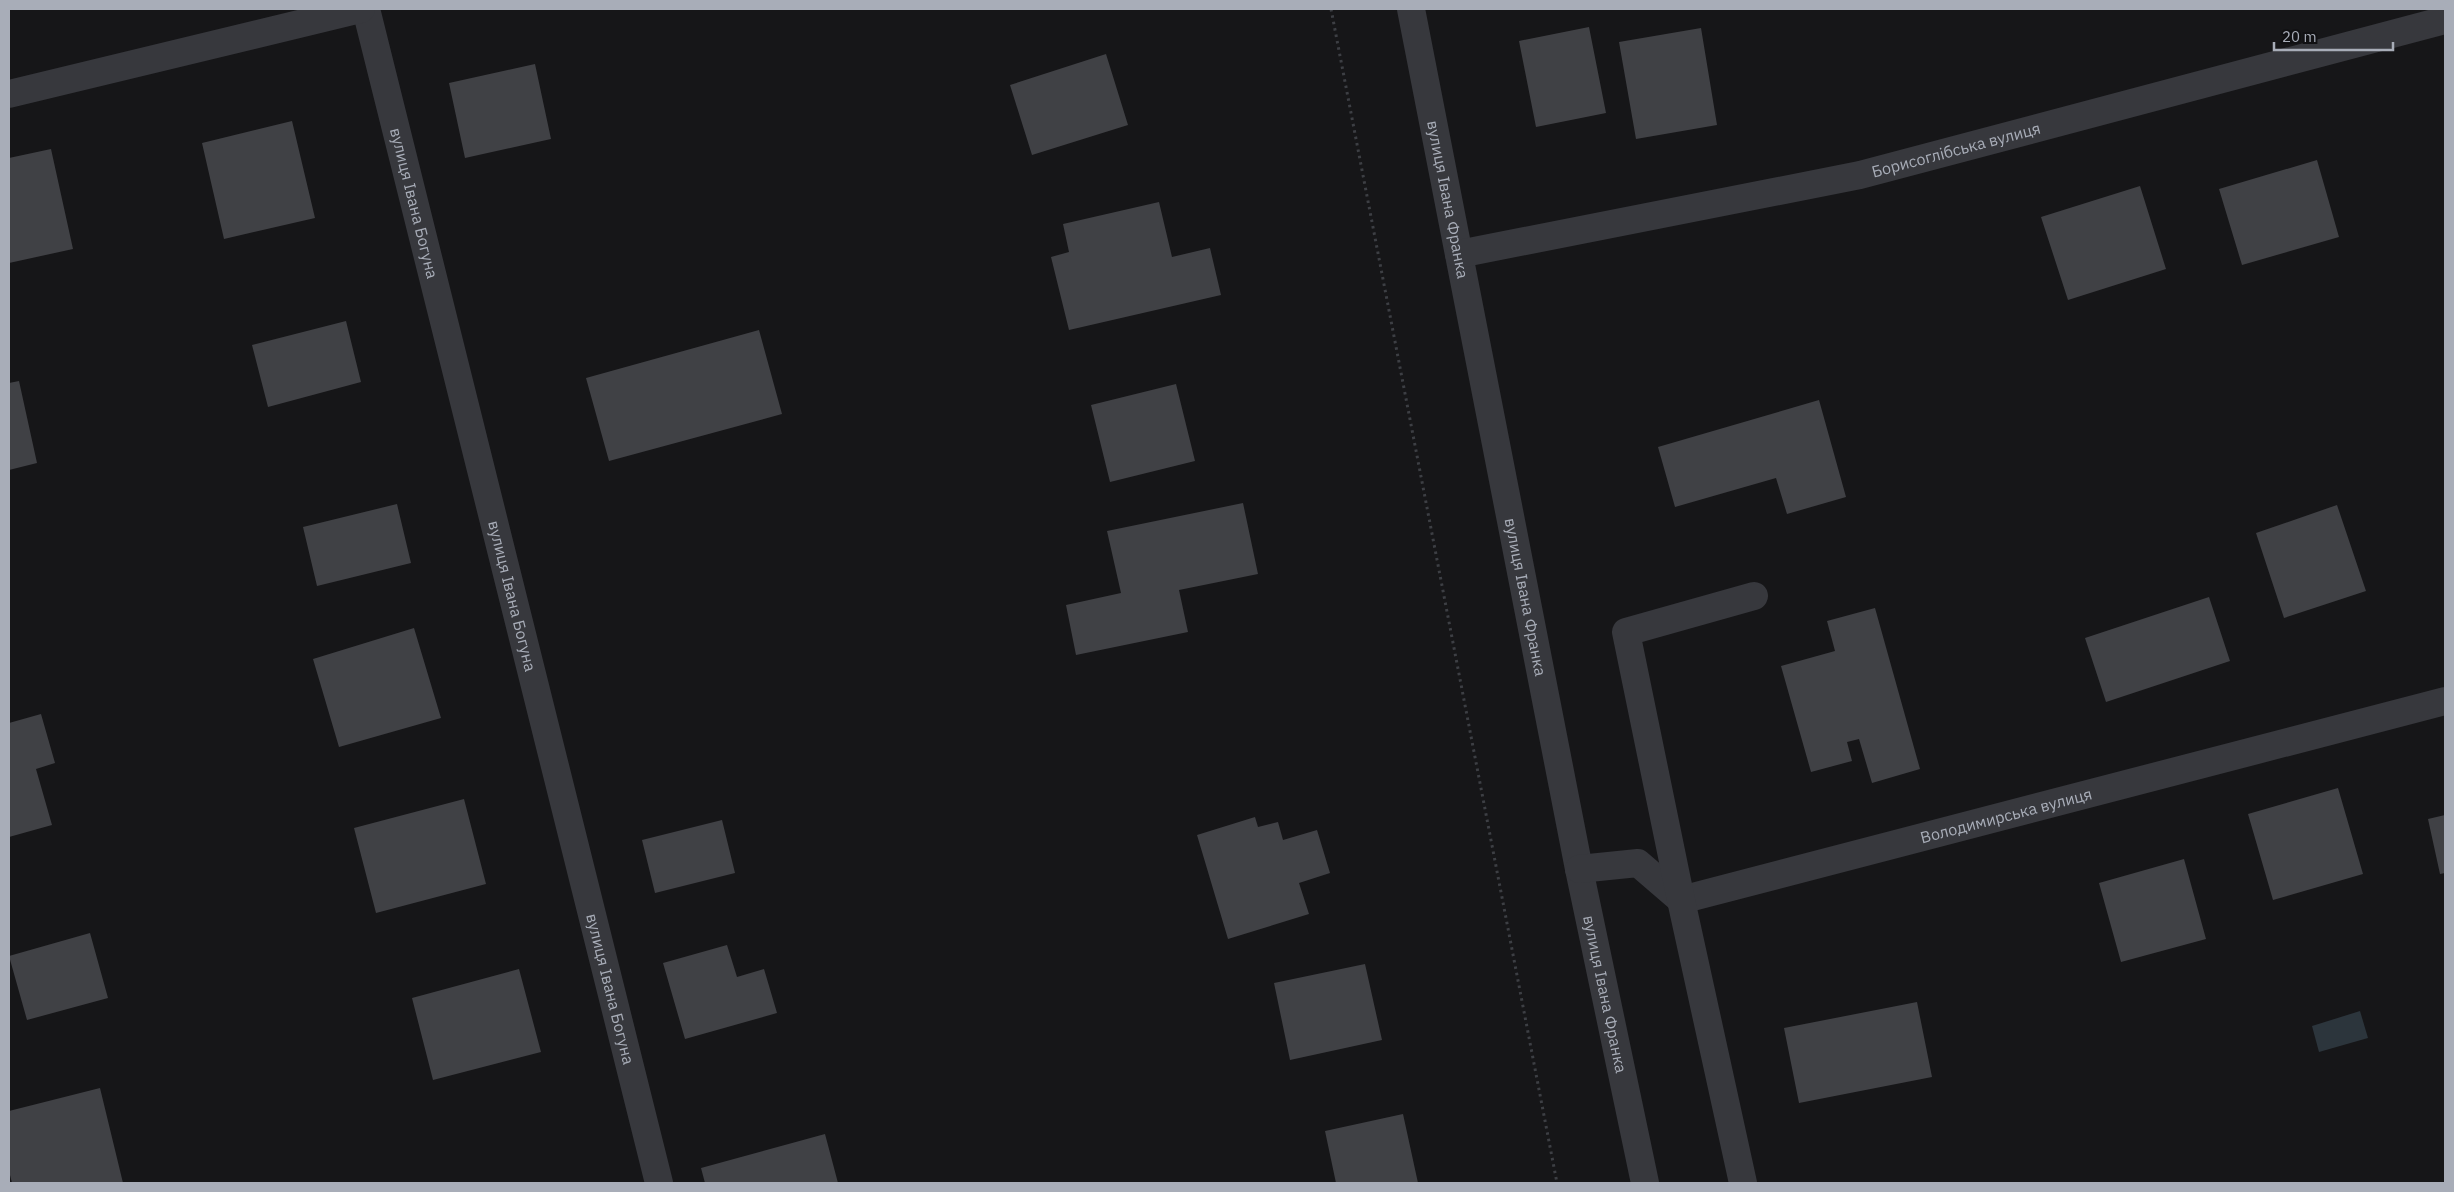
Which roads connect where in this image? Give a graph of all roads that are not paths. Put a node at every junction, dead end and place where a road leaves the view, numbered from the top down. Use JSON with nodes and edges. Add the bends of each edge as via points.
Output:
{"nodes":[{"id":1,"x":361,"y":9,"type":"edge"},
{"id":2,"x":366,"y":9,"type":"edge"},
{"id":3,"x":1411,"y":9,"type":"edge"},
{"id":4,"x":2445,"y":20,"type":"edge"},
{"id":5,"x":9,"y":94,"type":"edge"},
{"id":6,"x":1458,"y":254,"type":"junction"},
{"id":7,"x":1754,"y":596,"type":"dead end"},
{"id":8,"x":2445,"y":701,"type":"edge"},
{"id":9,"x":1579,"y":869,"type":"junction"},
{"id":10,"x":1681,"y":900,"type":"junction"},
{"id":11,"x":659,"y":1183,"type":"edge"},
{"id":12,"x":1645,"y":1183,"type":"edge"},
{"id":13,"x":1743,"y":1183,"type":"edge"}],
"edges":[{"from":1,"to":5,"type":"street"},
{"from":2,"to":11,"type":"street","name":"вулиця Івана Богуна"},
{"from":3,"to":6,"type":"street","name":"вулиця Івана Франка"},
{"from":4,"to":6,"type":"street","name":"Борисоглібська вулиця","via":[[1860,175]]},
{"from":6,"to":9,"type":"street","name":"вулиця Івана Франка"},
{"from":7,"to":10,"type":"street","via":[[1626,632]]},
{"from":8,"to":10,"type":"street","name":"Володимирська вулиця"},
{"from":9,"to":10,"type":"street","via":[[1638,863]]},
{"from":9,"to":12,"type":"street","name":"вулиця Івана Франка"},
{"from":10,"to":13,"type":"street"}]}
